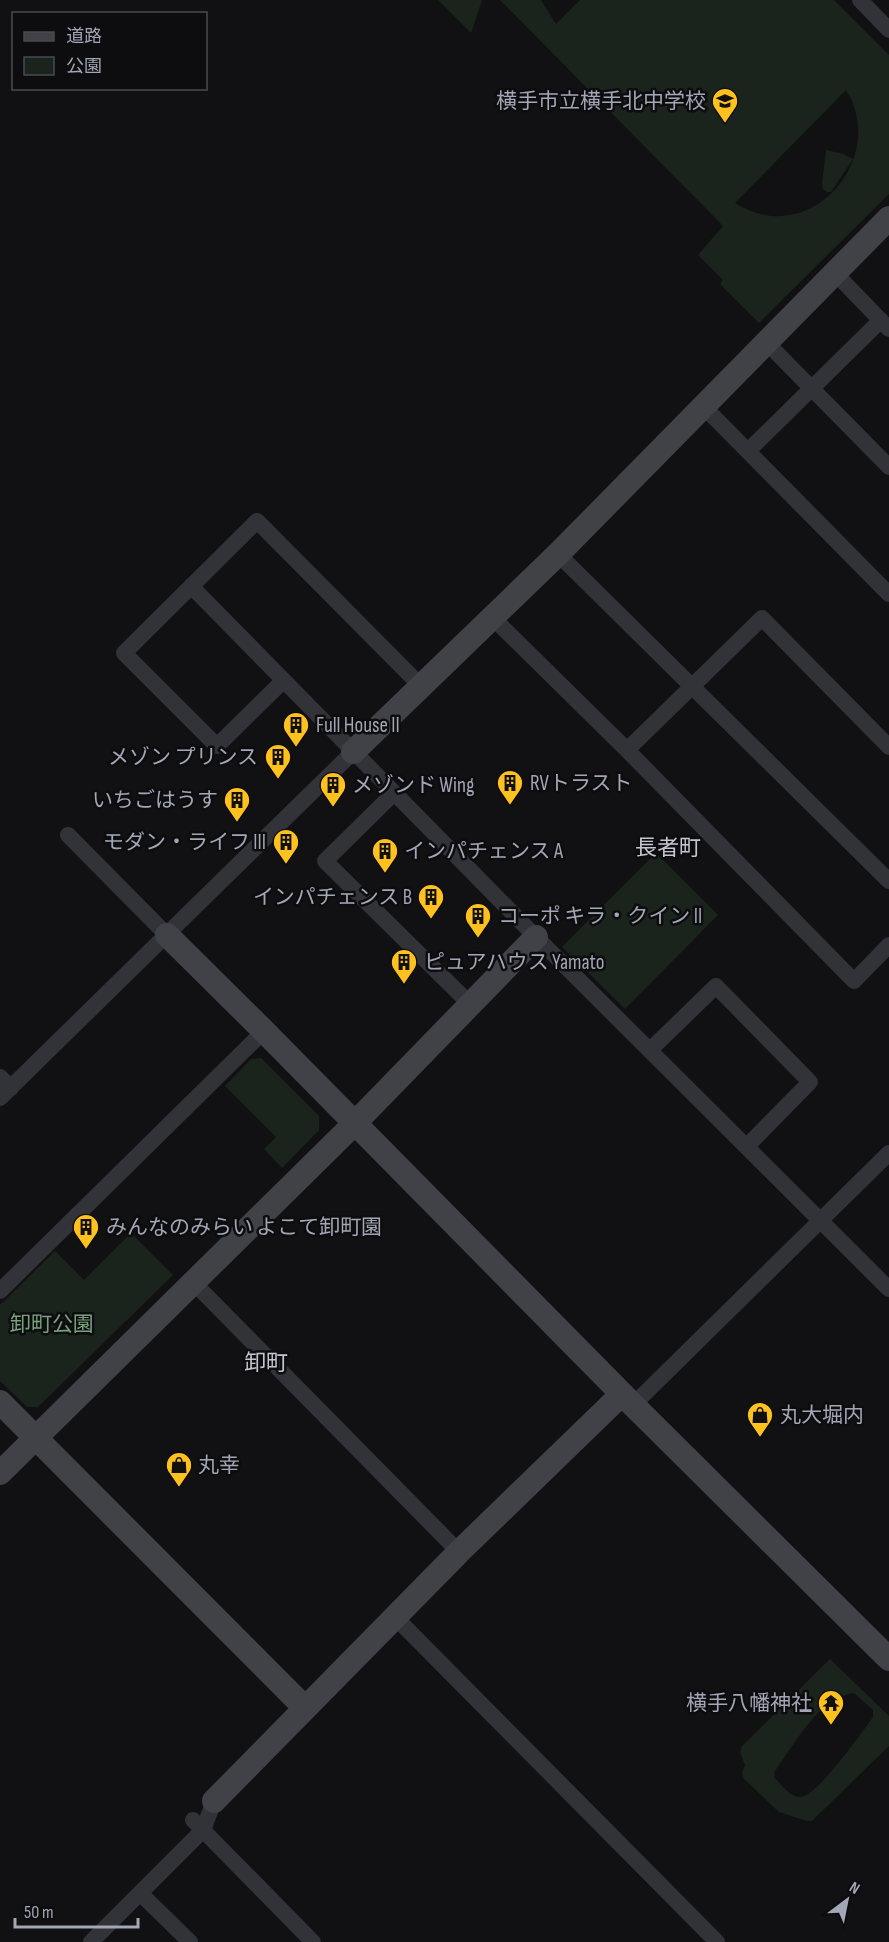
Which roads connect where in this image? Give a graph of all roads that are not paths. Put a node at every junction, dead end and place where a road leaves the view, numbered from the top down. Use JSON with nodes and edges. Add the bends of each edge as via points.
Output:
{"nodes":[{"id":1,"x":860,"y":0,"type":"edge"},
{"id":2,"x":889,"y":30,"type":"edge"},
{"id":3,"x":889,"y":219,"type":"edge"},
{"id":4,"x":835,"y":273,"type":"junction"},
{"id":5,"x":885,"y":325,"type":"edge"},
{"id":6,"x":766,"y":342,"type":"junction"},
{"id":7,"x":812,"y":388,"type":"junction"},
{"id":8,"x":703,"y":406,"type":"junction"},
{"id":9,"x":748,"y":451,"type":"junction"},
{"id":10,"x":889,"y":467,"type":"edge"},
{"id":11,"x":558,"y":554,"type":"junction"},
{"id":12,"x":191,"y":586,"type":"junction"},
{"id":13,"x":889,"y":594,"type":"edge"},
{"id":14,"x":493,"y":618,"type":"junction"},
{"id":15,"x":283,"y":681,"type":"junction"},
{"id":16,"x":693,"y":686,"type":"junction"},
{"id":17,"x":422,"y":687,"type":"junction"},
{"id":18,"x":889,"y":747,"type":"edge"},
{"id":19,"x":627,"y":750,"type":"junction"},
{"id":20,"x":353,"y":752,"type":"junction"},
{"id":21,"x":394,"y":793,"type":"junction"},
{"id":22,"x":68,"y":835,"type":"dead end"},
{"id":23,"x":889,"y":881,"type":"edge"},
{"id":24,"x":166,"y":935,"type":"junction"},
{"id":25,"x":537,"y":937,"type":"junction"},
{"id":26,"x":889,"y":945,"type":"edge"},
{"id":27,"x":471,"y":1005,"type":"junction"},
{"id":28,"x":264,"y":1031,"type":"junction"},
{"id":29,"x":650,"y":1050,"type":"junction"},
{"id":30,"x":4,"y":1088,"type":"edge"},
{"id":31,"x":354,"y":1124,"type":"junction"},
{"id":32,"x":747,"y":1146,"type":"junction"},
{"id":33,"x":889,"y":1153,"type":"edge"},
{"id":34,"x":819,"y":1220,"type":"junction"},
{"id":35,"x":192,"y":1281,"type":"junction"},
{"id":36,"x":889,"y":1289,"type":"edge"},
{"id":37,"x":0,"y":1291,"type":"edge"},
{"id":38,"x":627,"y":1400,"type":"junction"},
{"id":39,"x":0,"y":1402,"type":"edge"},
{"id":40,"x":35,"y":1438,"type":"junction"},
{"id":41,"x":0,"y":1473,"type":"edge"},
{"id":42,"x":459,"y":1552,"type":"junction"},
{"id":43,"x":395,"y":1617,"type":"junction"},
{"id":44,"x":889,"y":1659,"type":"edge"},
{"id":45,"x":305,"y":1708,"type":"junction"},
{"id":46,"x":214,"y":1800,"type":"joint"},
{"id":47,"x":198,"y":1825,"type":"junction"},
{"id":48,"x":140,"y":1893,"type":"junction"},
{"id":49,"x":306,"y":1940,"type":"edge"},
{"id":50,"x":91,"y":1942,"type":"edge"},
{"id":51,"x":190,"y":1942,"type":"edge"},
{"id":52,"x":717,"y":1942,"type":"edge"}],
"edges":[{"from":1,"to":2,"type":"street"},
{"from":3,"to":4,"type":"street"},
{"from":4,"to":5,"type":"street"},
{"from":4,"to":6,"type":"street"},
{"from":5,"to":7,"type":"street"},
{"from":6,"to":7,"type":"street"},
{"from":6,"to":8,"type":"street"},
{"from":7,"to":9,"type":"street"},
{"from":7,"to":10,"type":"street"},
{"from":8,"to":9,"type":"street"},
{"from":8,"to":11,"type":"street"},
{"from":9,"to":13,"type":"street"},
{"from":11,"to":14,"type":"street"},
{"from":11,"to":16,"type":"street"},
{"from":12,"to":15,"type":"street"},
{"from":12,"to":15,"type":"street","via":[[124,653],[218,746]]},
{"from":12,"to":17,"type":"street","via":[[257,521]]},
{"from":14,"to":17,"type":"street"},
{"from":14,"to":19,"type":"street"},
{"from":15,"to":20,"type":"street"},
{"from":16,"to":18,"type":"street","via":[[762,618]]},
{"from":16,"to":19,"type":"street"},
{"from":16,"to":23,"type":"street"},
{"from":17,"to":20,"type":"street"},
{"from":19,"to":26,"type":"street","via":[[854,981]]},
{"from":20,"to":21,"type":"street"},
{"from":20,"to":24,"type":"street"},
{"from":21,"to":25,"type":"street"},
{"from":21,"to":27,"type":"street","via":[[325,861]]},
{"from":22,"to":24,"type":"street"},
{"from":24,"to":28,"type":"street"},
{"from":24,"to":30,"type":"street"},
{"from":25,"to":27,"type":"street"},
{"from":25,"to":29,"type":"street"},
{"from":27,"to":31,"type":"street"},
{"from":28,"to":31,"type":"street"},
{"from":28,"to":37,"type":"street"},
{"from":29,"to":32,"type":"street"},
{"from":29,"to":32,"type":"street","via":[[716,986],[810,1082]]},
{"from":31,"to":35,"type":"street"},
{"from":31,"to":38,"type":"street"},
{"from":32,"to":34,"type":"street"},
{"from":33,"to":34,"type":"street"},
{"from":34,"to":36,"type":"street"},
{"from":34,"to":38,"type":"street"},
{"from":35,"to":40,"type":"street"},
{"from":35,"to":42,"type":"street"},
{"from":38,"to":42,"type":"street"},
{"from":38,"to":44,"type":"street"},
{"from":39,"to":40,"type":"street"},
{"from":40,"to":41,"type":"street"},
{"from":40,"to":45,"type":"street"},
{"from":42,"to":43,"type":"street"},
{"from":43,"to":45,"type":"street"},
{"from":43,"to":52,"type":"street"},
{"from":45,"to":46,"type":"street"},
{"from":46,"to":47,"type":"street"},
{"from":47,"to":48,"type":"street"},
{"from":47,"to":49,"type":"street"},
{"from":48,"to":50,"type":"street"},
{"from":48,"to":51,"type":"street"}]}
